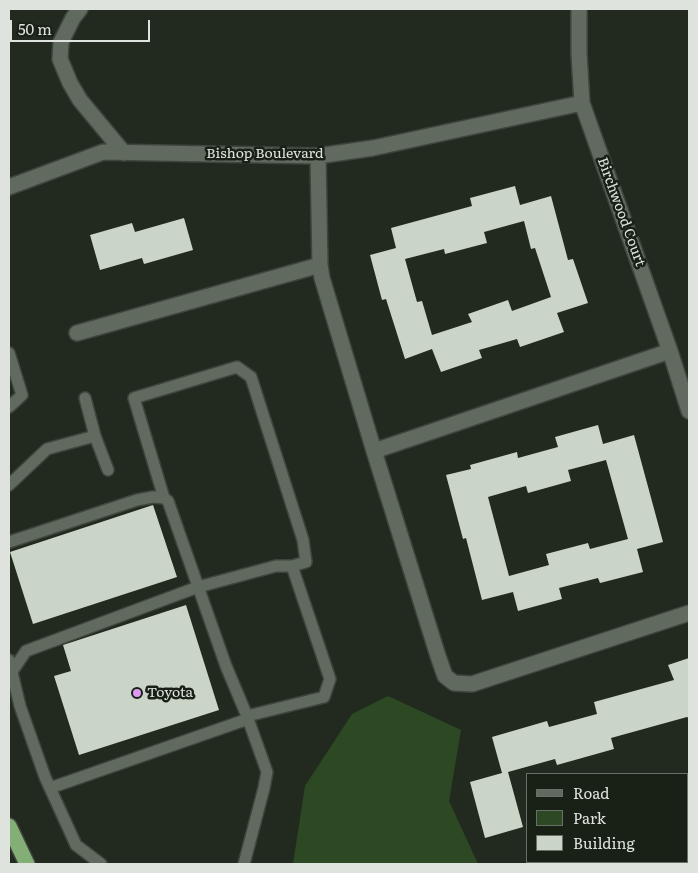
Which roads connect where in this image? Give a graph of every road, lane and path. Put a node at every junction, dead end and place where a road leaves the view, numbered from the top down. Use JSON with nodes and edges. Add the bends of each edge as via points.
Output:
{"nodes":[{"id":1,"x":80,"y":9,"type":"edge"},
{"id":2,"x":579,"y":9,"type":"edge"},
{"id":3,"x":582,"y":103,"type":"junction"},
{"id":4,"x":124,"y":152,"type":"junction"},
{"id":5,"x":318,"y":156,"type":"junction"},
{"id":6,"x":9,"y":187,"type":"edge"},
{"id":7,"x":320,"y":265,"type":"junction"},
{"id":8,"x":77,"y":333,"type":"dead end"},
{"id":9,"x":670,"y":352,"type":"junction"},
{"id":10,"x":9,"y":353,"type":"edge"},
{"id":11,"x":85,"y":398,"type":"dead end"},
{"id":12,"x":9,"y":407,"type":"edge"},
{"id":13,"x":689,"y":411,"type":"edge"},
{"id":14,"x":95,"y":436,"type":"junction"},
{"id":15,"x":374,"y":451,"type":"junction"},
{"id":16,"x":108,"y":470,"type":"dead end"},
{"id":17,"x":9,"y":485,"type":"edge"},
{"id":18,"x":164,"y":498,"type":"junction"},
{"id":19,"x":9,"y":542,"type":"edge"},
{"id":20,"x":292,"y":566,"type":"junction"},
{"id":21,"x":198,"y":587,"type":"junction"},
{"id":22,"x":689,"y":613,"type":"edge"},
{"id":23,"x":10,"y":669,"type":"edge"},
{"id":24,"x":247,"y":718,"type":"junction"},
{"id":25,"x":50,"y":788,"type":"junction"},
{"id":26,"x":9,"y":826,"type":"edge"},
{"id":27,"x":27,"y":864,"type":"edge"},
{"id":28,"x":101,"y":864,"type":"edge"},
{"id":29,"x":244,"y":864,"type":"edge"}],
"edges":[{"from":1,"to":4,"type":"street","via":[[61,42],[60,59],[80,100]]},
{"from":2,"to":3,"type":"street","name":"Birchwood Court"},
{"from":3,"to":5,"type":"street","name":"Bishop Boulevard","via":[[373,148]]},
{"from":3,"to":9,"type":"street","name":"Birchwood Court"},
{"from":4,"to":5,"type":"street","name":"Bishop Boulevard"},
{"from":4,"to":6,"type":"street","name":"Bishop Boulevard","via":[[103,152]]},
{"from":5,"to":7,"type":"street"},
{"from":7,"to":8,"type":"street"},
{"from":7,"to":15,"type":"street"},
{"from":9,"to":13,"type":"street","name":"Birchwood Court"},
{"from":9,"to":15,"type":"street"},
{"from":10,"to":12,"type":"lane","via":[[22,395]]},
{"from":11,"to":14,"type":"lane"},
{"from":14,"to":16,"type":"lane"},
{"from":14,"to":17,"type":"lane","via":[[47,449]]},
{"from":15,"to":22,"type":"street","via":[[438,656],[445,676],[454,683],[480,682]]},
{"from":18,"to":19,"type":"lane","via":[[137,500]]},
{"from":18,"to":20,"type":"lane","via":[[134,398],[237,367],[250,377],[303,540],[306,562]]},
{"from":18,"to":21,"type":"lane","via":[[168,501]]},
{"from":20,"to":21,"type":"lane","via":[[276,566]]},
{"from":20,"to":24,"type":"lane","via":[[330,679],[324,697]]},
{"from":21,"to":23,"type":"lane","via":[[26,651]]},
{"from":21,"to":24,"type":"lane"},
{"from":23,"to":25,"type":"lane"},
{"from":24,"to":25,"type":"lane"},
{"from":24,"to":29,"type":"lane","via":[[267,772]]},
{"from":25,"to":28,"type":"lane","via":[[76,845]]},
{"from":26,"to":27,"type":"highway"}]}
